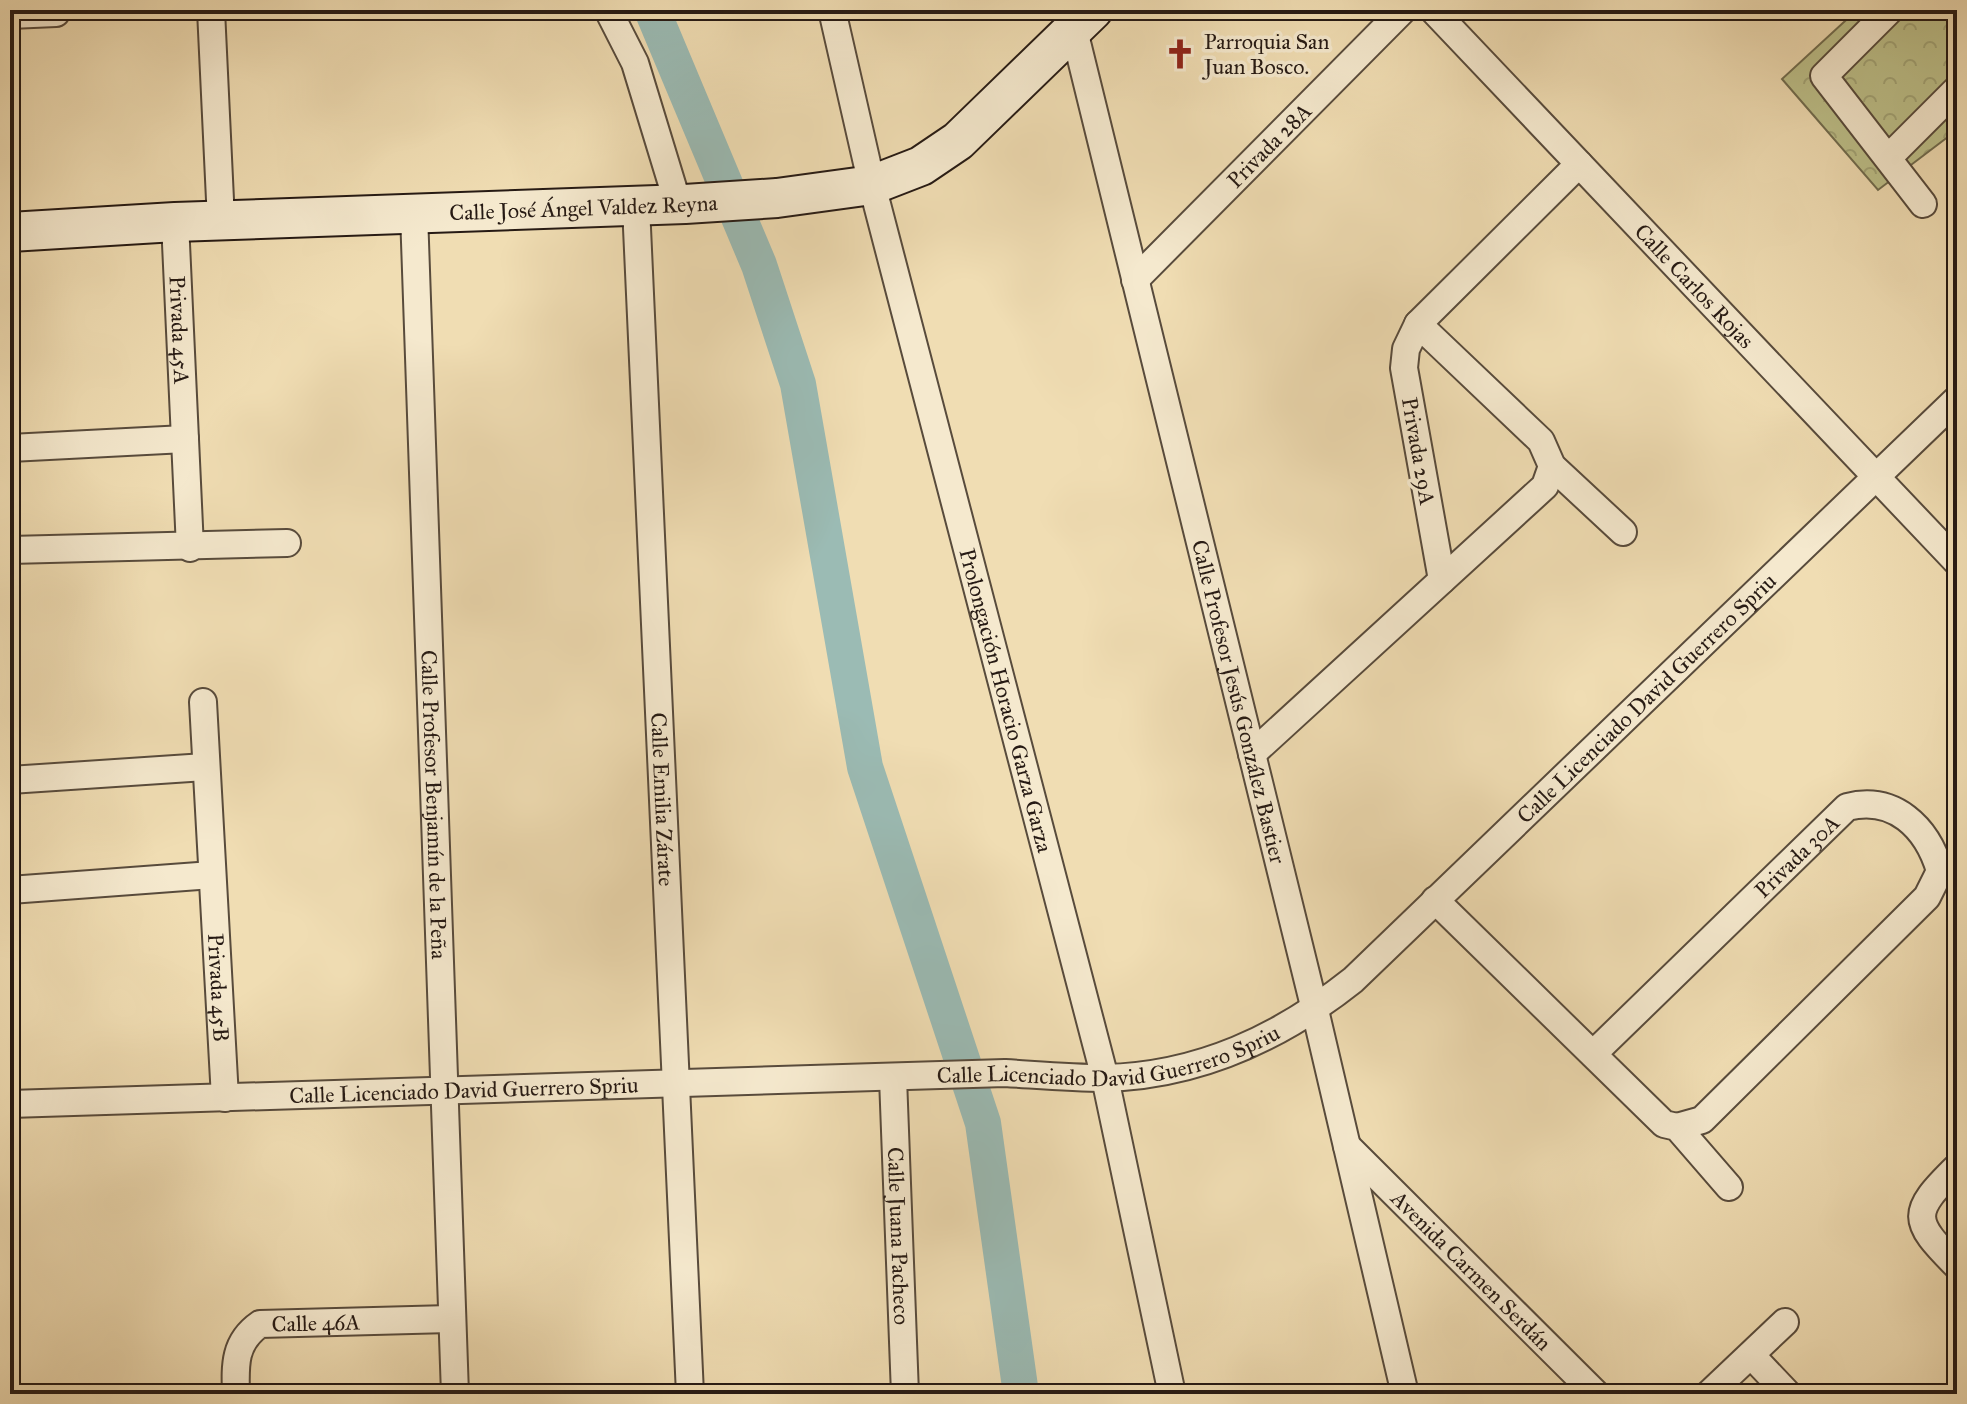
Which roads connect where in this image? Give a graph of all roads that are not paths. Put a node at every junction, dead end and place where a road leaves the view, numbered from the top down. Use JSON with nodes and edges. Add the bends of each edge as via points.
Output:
{"nodes":[{"id":1,"x":211,"y":10,"type":"edge"},
{"id":2,"x":608,"y":10,"type":"edge"},
{"id":3,"x":832,"y":10,"type":"edge"},
{"id":4,"x":1403,"y":10,"type":"edge"},
{"id":5,"x":1433,"y":10,"type":"edge"},
{"id":6,"x":1890,"y":10,"type":"edge"},
{"id":7,"x":56,"y":13,"type":"dead end"},
{"id":8,"x":10,"y":15,"type":"edge"},
{"id":9,"x":1078,"y":16,"type":"edge"},
{"id":10,"x":1957,"y":89,"type":"edge"},
{"id":11,"x":1889,"y":157,"type":"junction"},
{"id":12,"x":1579,"y":164,"type":"junction"},
{"id":13,"x":872,"y":185,"type":"junction"},
{"id":14,"x":682,"y":204,"type":"junction"},
{"id":15,"x":1923,"y":204,"type":"dead end"},
{"id":16,"x":636,"y":206,"type":"junction"},
{"id":17,"x":414,"y":213,"type":"junction"},
{"id":18,"x":221,"y":221,"type":"junction"},
{"id":19,"x":175,"y":222,"type":"junction"},
{"id":20,"x":10,"y":232,"type":"edge"},
{"id":21,"x":1135,"y":280,"type":"junction"},
{"id":22,"x":1418,"y":324,"type":"junction"},
{"id":23,"x":1957,"y":399,"type":"edge"},
{"id":24,"x":185,"y":439,"type":"junction"},
{"id":25,"x":10,"y":448,"type":"edge"},
{"id":26,"x":1552,"y":466,"type":"junction"},
{"id":27,"x":1875,"y":477,"type":"junction"},
{"id":28,"x":1623,"y":532,"type":"dead end"},
{"id":29,"x":287,"y":543,"type":"dead end"},
{"id":30,"x":190,"y":548,"type":"junction"},
{"id":31,"x":10,"y":550,"type":"edge"},
{"id":32,"x":1957,"y":562,"type":"edge"},
{"id":33,"x":1442,"y":580,"type":"junction"},
{"id":34,"x":203,"y":702,"type":"dead end"},
{"id":35,"x":1252,"y":754,"type":"junction"},
{"id":36,"x":205,"y":767,"type":"junction"},
{"id":37,"x":10,"y":780,"type":"edge"},
{"id":38,"x":212,"y":875,"type":"junction"},
{"id":39,"x":10,"y":890,"type":"edge"},
{"id":40,"x":1435,"y":900,"type":"junction"},
{"id":41,"x":1315,"y":1010,"type":"junction"},
{"id":42,"x":1593,"y":1054,"type":"junction"},
{"id":43,"x":893,"y":1078,"type":"junction"},
{"id":44,"x":1105,"y":1078,"type":"junction"},
{"id":45,"x":676,"y":1084,"type":"junction"},
{"id":46,"x":444,"y":1091,"type":"junction"},
{"id":47,"x":225,"y":1098,"type":"junction"},
{"id":48,"x":10,"y":1104,"type":"edge"},
{"id":49,"x":1677,"y":1127,"type":"junction"},
{"id":50,"x":1347,"y":1146,"type":"junction"},
{"id":51,"x":1957,"y":1167,"type":"edge"},
{"id":52,"x":1729,"y":1187,"type":"dead end"},
{"id":53,"x":1957,"y":1266,"type":"edge"},
{"id":54,"x":450,"y":1319,"type":"junction"},
{"id":55,"x":1785,"y":1322,"type":"dead end"},
{"id":56,"x":1751,"y":1355,"type":"junction"},
{"id":57,"x":236,"y":1394,"type":"edge"},
{"id":58,"x":455,"y":1394,"type":"edge"},
{"id":59,"x":690,"y":1394,"type":"edge"},
{"id":60,"x":905,"y":1394,"type":"edge"},
{"id":61,"x":1172,"y":1394,"type":"edge"},
{"id":62,"x":1405,"y":1394,"type":"edge"},
{"id":63,"x":1596,"y":1394,"type":"edge"},
{"id":64,"x":1709,"y":1394,"type":"edge"},
{"id":65,"x":1788,"y":1394,"type":"edge"}],
"edges":[{"from":1,"to":18,"type":"street"},
{"from":2,"to":14,"type":"street","via":[[635,63]]},
{"from":3,"to":13,"type":"street","name":"Prolongación Horacio Garza Garza"},
{"from":4,"to":21,"type":"street","name":"Privada 28A"},
{"from":5,"to":12,"type":"street","name":"Calle Carlos Rojas"},
{"from":6,"to":11,"type":"street","via":[[1824,76]]},
{"from":7,"to":8,"type":"street"},
{"from":9,"to":13,"type":"street","name":"Calle José Ángel Valdez Reyna","via":[[958,141],[921,166]]},
{"from":9,"to":21,"type":"street","name":"Calle Profesor Jesús González Bastier"},
{"from":10,"to":11,"type":"street"},
{"from":11,"to":15,"type":"street"},
{"from":12,"to":22,"type":"street","name":"Privada 29A"},
{"from":12,"to":27,"type":"street","name":"Calle Carlos Rojas"},
{"from":13,"to":14,"type":"street","name":"Calle José Ángel Valdez Reyna"},
{"from":13,"to":44,"type":"street","name":"Prolongación Horacio Garza Garza"},
{"from":14,"to":16,"type":"street","name":"Calle José Ángel Valdez Reyna"},
{"from":16,"to":17,"type":"street","name":"Calle José Ángel Valdez Reyna"},
{"from":16,"to":45,"type":"street","name":"Calle Emilia Zárate"},
{"from":17,"to":18,"type":"street","name":"Calle José Ángel Valdez Reyna"},
{"from":17,"to":46,"type":"street","name":"Calle Profesor Benjamín de la Peña"},
{"from":18,"to":19,"type":"street","name":"Calle José Ángel Valdez Reyna"},
{"from":19,"to":20,"type":"street","name":"Calle José Ángel Valdez Reyna"},
{"from":19,"to":24,"type":"street","name":"Privada 45A"},
{"from":21,"to":35,"type":"street","name":"Calle Profesor Jesús González Bastier"},
{"from":22,"to":26,"type":"street","via":[[1541,441]]},
{"from":22,"to":33,"type":"street","name":"Privada 29A","via":[[1404,368]]},
{"from":23,"to":27,"type":"street","name":"Calle Licenciado David Guerrero Spriu"},
{"from":24,"to":25,"type":"street"},
{"from":24,"to":30,"type":"street","name":"Privada 45A"},
{"from":26,"to":28,"type":"street"},
{"from":26,"to":33,"type":"street","via":[[1545,486]]},
{"from":27,"to":32,"type":"street","name":"Calle Carlos Rojas"},
{"from":27,"to":40,"type":"street","name":"Calle Licenciado David Guerrero Spriu"},
{"from":29,"to":30,"type":"street"},
{"from":30,"to":31,"type":"street"},
{"from":33,"to":35,"type":"street"},
{"from":34,"to":36,"type":"street","name":"Privada 45B"},
{"from":35,"to":41,"type":"street","name":"Calle Profesor Jesús González Bastier"},
{"from":36,"to":37,"type":"street"},
{"from":36,"to":38,"type":"street","name":"Privada 45B"},
{"from":38,"to":39,"type":"street"},
{"from":38,"to":47,"type":"street","name":"Privada 45B"},
{"from":40,"to":41,"type":"street","name":"Calle Licenciado David Guerrero Spriu"},
{"from":40,"to":42,"type":"street"},
{"from":41,"to":44,"type":"street","name":"Calle Licenciado David Guerrero Spriu","via":[[1269,1037],[1226,1053],[1169,1070]]},
{"from":41,"to":50,"type":"street","name":"Calle Profesor Jesús González Bastier"},
{"from":42,"to":49,"type":"street","via":[[1664,1124]]},
{"from":42,"to":49,"type":"street","name":"Privada 30A","via":[[1847,807],[1869,802],[1891,806],[1932,845],[1940,871],[1927,897],[1702,1120]]},
{"from":43,"to":44,"type":"street","name":"Calle Licenciado David Guerrero Spriu","via":[[1005,1073]]},
{"from":43,"to":45,"type":"street","name":"Calle Licenciado David Guerrero Spriu"},
{"from":43,"to":60,"type":"street","name":"Calle Juana Pacheco"},
{"from":44,"to":61,"type":"street","name":"Prolongación Horacio Garza Garza"},
{"from":45,"to":46,"type":"street","name":"Calle Licenciado David Guerrero Spriu"},
{"from":45,"to":59,"type":"street","name":"Calle Emilia Zárate"},
{"from":46,"to":47,"type":"street","name":"Calle Licenciado David Guerrero Spriu"},
{"from":46,"to":54,"type":"street","name":"Calle Profesor Benjamín de la Peña"},
{"from":47,"to":48,"type":"street","name":"Calle Licenciado David Guerrero Spriu"},
{"from":49,"to":52,"type":"street"},
{"from":50,"to":62,"type":"street","name":"Calle Profesor Jesús González Bastier"},
{"from":50,"to":63,"type":"street","name":"Avenida Carmen Serdán"},
{"from":51,"to":53,"type":"street","via":[[1928,1195],[1921,1215],[1927,1236]]},
{"from":54,"to":57,"type":"street","name":"Calle 46A","via":[[260,1324],[245,1334],[235,1358]]},
{"from":54,"to":58,"type":"street","name":"Calle Profesor Benjamín de la Peña"},
{"from":55,"to":56,"type":"street"},
{"from":56,"to":64,"type":"street"},
{"from":56,"to":65,"type":"street"}]}
